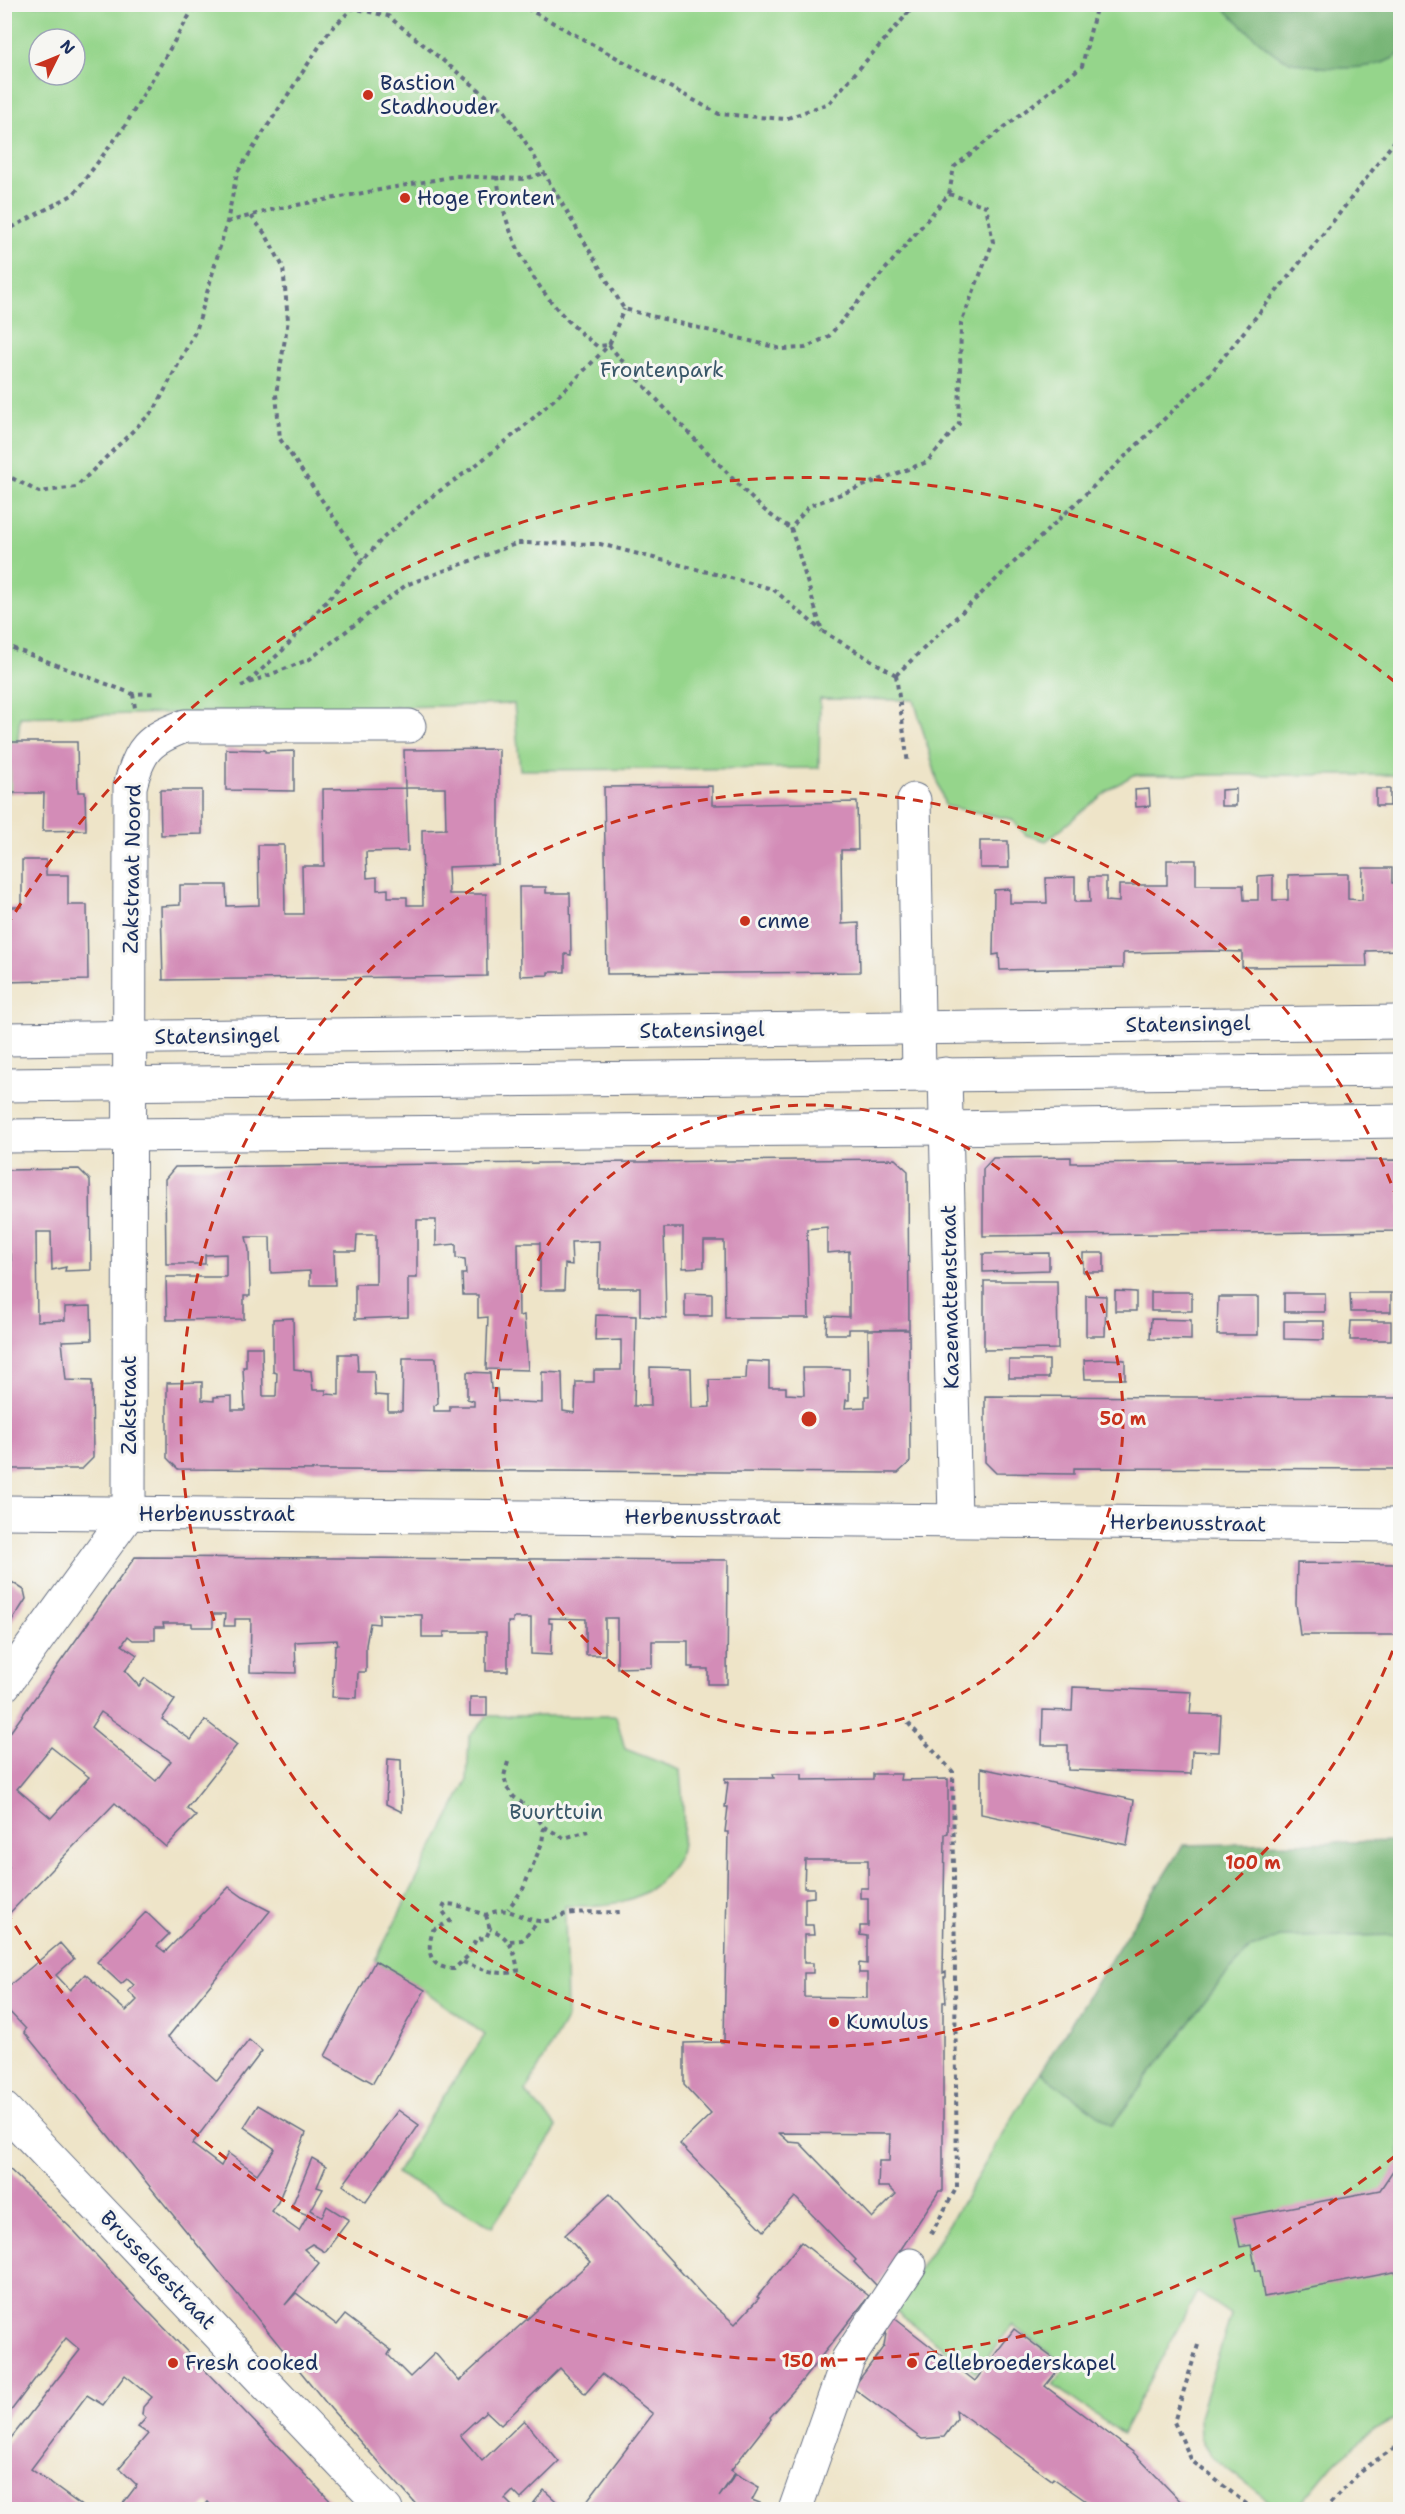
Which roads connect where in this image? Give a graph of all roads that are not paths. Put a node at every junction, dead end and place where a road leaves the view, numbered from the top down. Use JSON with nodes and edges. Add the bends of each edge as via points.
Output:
{"nodes":[{"id":1,"x":409,"y":726,"type":"dead end"},
{"id":2,"x":914,"y":800,"type":"road end"},
{"id":3,"x":1401,"y":1022,"type":"edge"},
{"id":4,"x":918,"y":1028,"type":"junction"},
{"id":5,"x":130,"y":1037,"type":"junction"},
{"id":6,"x":4,"y":1039,"type":"edge"},
{"id":7,"x":1401,"y":1070,"type":"edge"},
{"id":8,"x":932,"y":1074,"type":"junction"},
{"id":9,"x":130,"y":1084,"type":"junction"},
{"id":10,"x":4,"y":1085,"type":"edge"},
{"id":11,"x":1401,"y":1121,"type":"edge"},
{"id":12,"x":946,"y":1128,"type":"junction"},
{"id":13,"x":130,"y":1135,"type":"junction"},
{"id":14,"x":4,"y":1136,"type":"edge"},
{"id":15,"x":4,"y":1512,"type":"edge"},
{"id":16,"x":129,"y":1513,"type":"junction"},
{"id":17,"x":955,"y":1520,"type":"junction"},
{"id":18,"x":1401,"y":1525,"type":"edge"},
{"id":19,"x":4,"y":1685,"type":"edge"},
{"id":20,"x":4,"y":2109,"type":"edge"},
{"id":21,"x":910,"y":2265,"type":"dead end"},
{"id":22,"x":386,"y":2510,"type":"edge"},
{"id":23,"x":795,"y":2510,"type":"edge"}],
"edges":[{"from":1,"to":5,"type":"street","name":"Zakstraat Noord","via":[[185,726],[147,745],[136,763],[130,787]]},
{"from":2,"to":4,"type":"street","name":"Kazemattenstraat"},
{"from":3,"to":4,"type":"street","name":"Statensingel"},
{"from":4,"to":5,"type":"street","name":"Statensingel"},
{"from":4,"to":8,"type":"street","name":"Kazemattenstraat"},
{"from":5,"to":6,"type":"street","name":"Statensingel"},
{"from":5,"to":9,"type":"street","name":"Zakstraat Noord"},
{"from":7,"to":8,"type":"street"},
{"from":8,"to":9,"type":"street"},
{"from":8,"to":12,"type":"street","name":"Kazemattenstraat"},
{"from":9,"to":10,"type":"street"},
{"from":9,"to":13,"type":"street","name":"Zakstraat"},
{"from":11,"to":12,"type":"street"},
{"from":12,"to":13,"type":"street"},
{"from":12,"to":17,"type":"street","name":"Kazemattenstraat"},
{"from":13,"to":14,"type":"street"},
{"from":13,"to":16,"type":"street","name":"Zakstraat"},
{"from":15,"to":16,"type":"street","name":"Herbenusstraat"},
{"from":16,"to":17,"type":"street","name":"Herbenusstraat"},
{"from":16,"to":19,"type":"street"},
{"from":17,"to":18,"type":"street","name":"Herbenusstraat"},
{"from":20,"to":22,"type":"street","name":"Brusselsestraat"},
{"from":21,"to":23,"type":"street","via":[[849,2359]]}]}
